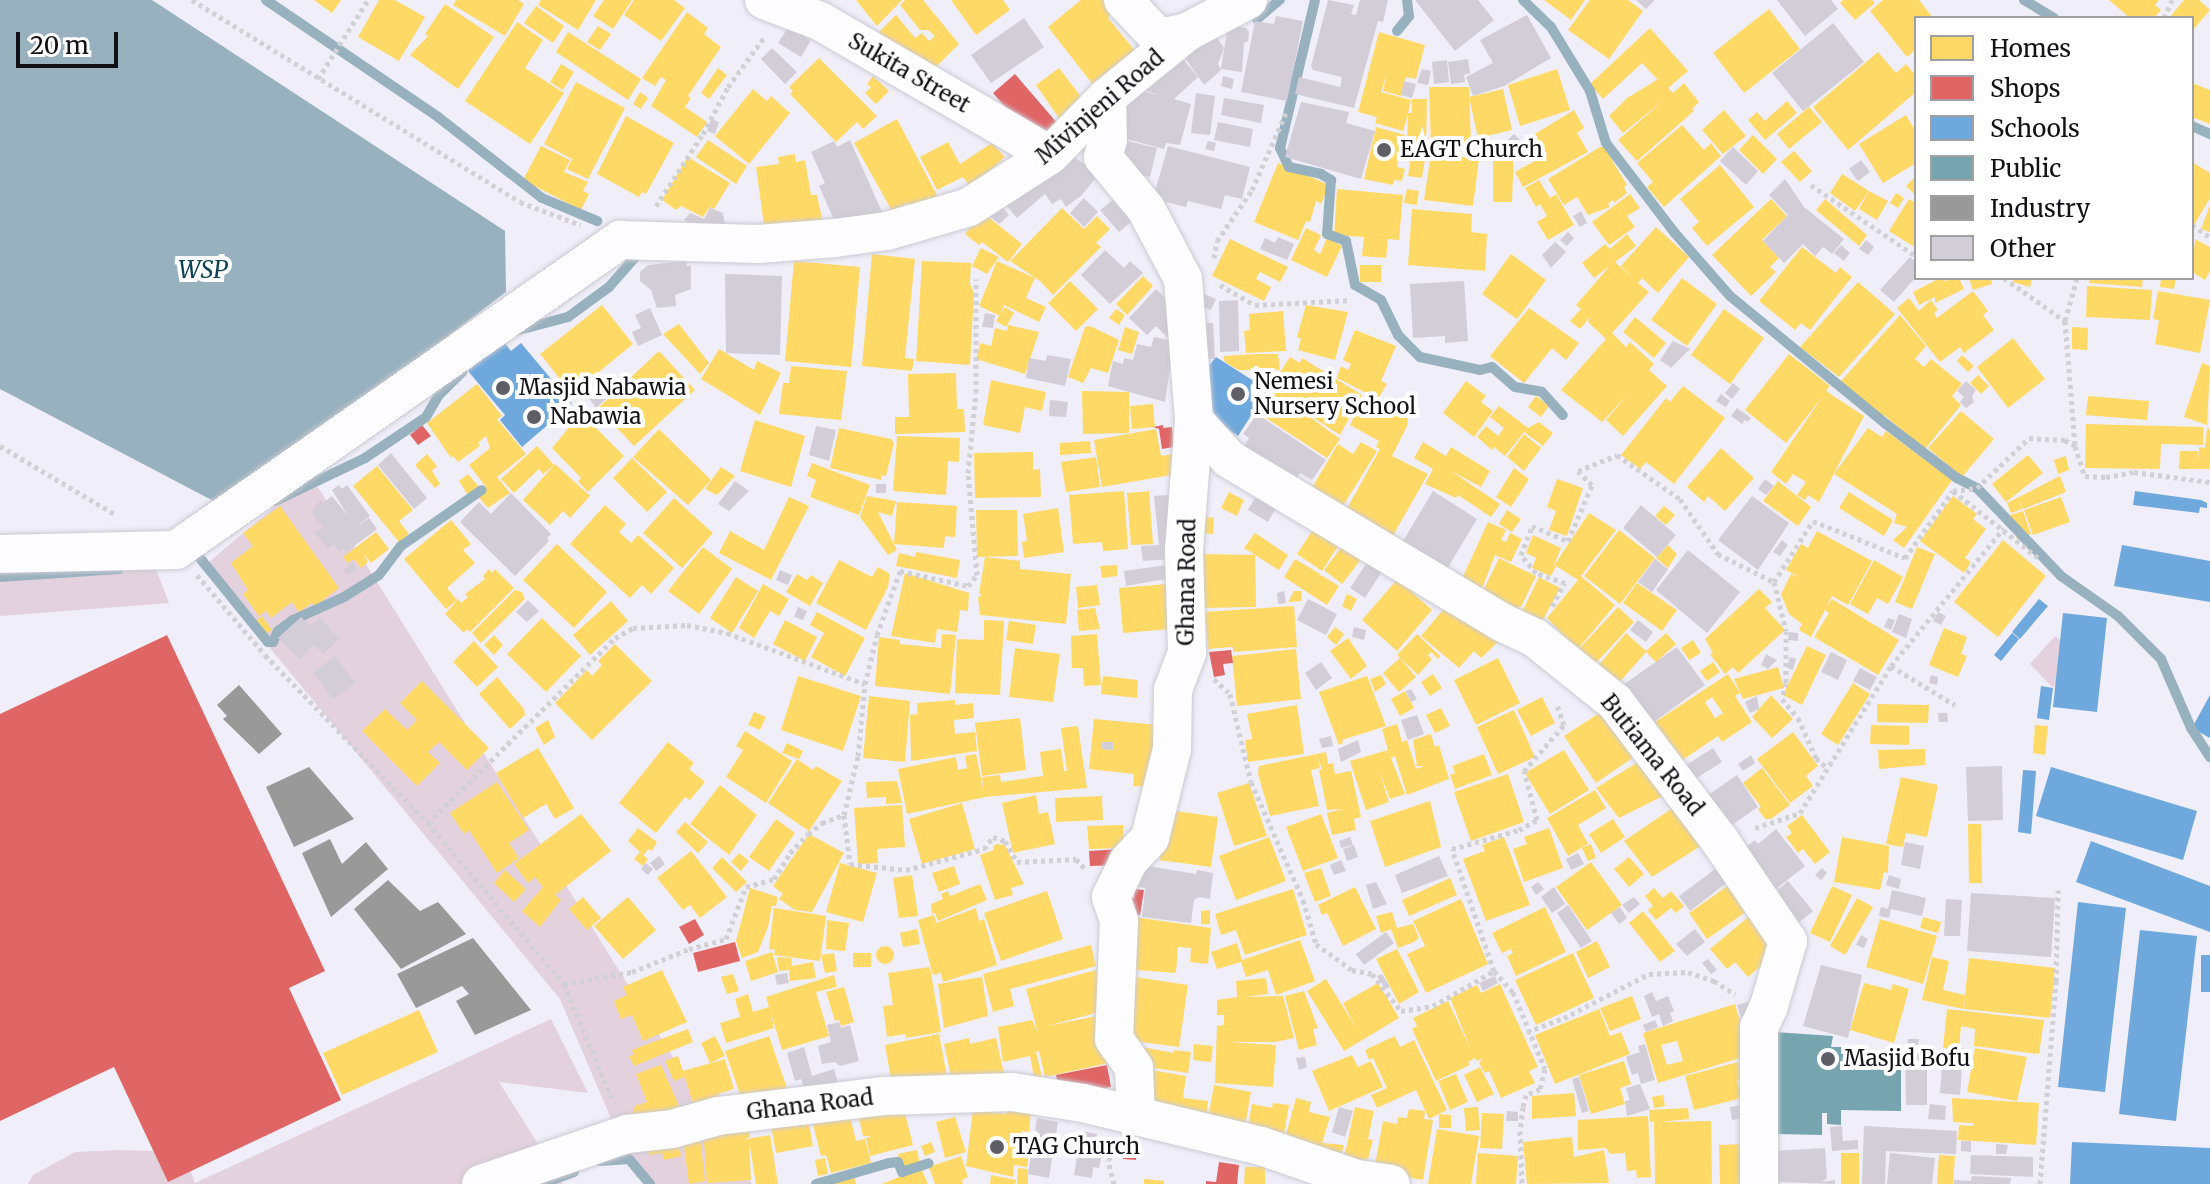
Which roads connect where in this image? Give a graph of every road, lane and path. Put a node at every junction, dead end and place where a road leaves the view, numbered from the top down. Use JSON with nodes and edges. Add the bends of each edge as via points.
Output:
{"nodes":[{"id":1,"x":192,"y":0,"type":"edge"},
{"id":2,"x":368,"y":0,"type":"edge"},
{"id":3,"x":764,"y":0,"type":"edge"},
{"id":4,"x":1123,"y":0,"type":"edge"},
{"id":5,"x":1248,"y":0,"type":"edge"},
{"id":6,"x":820,"y":21,"type":"junction"},
{"id":7,"x":1187,"y":32,"type":"junction"},
{"id":8,"x":318,"y":79,"type":"junction"},
{"id":9,"x":1107,"y":97,"type":"junction"},
{"id":10,"x":1286,"y":113,"type":"dead end"},
{"id":11,"x":1050,"y":155,"type":"junction"},
{"id":12,"x":1811,"y":185,"type":"dead end"},
{"id":13,"x":634,"y":240,"type":"junction"},
{"id":14,"x":1914,"y":255,"type":"edge"},
{"id":15,"x":976,"y":279,"type":"dead end"},
{"id":16,"x":1196,"y":279,"type":"junction"},
{"id":17,"x":2007,"y":280,"type":"edge"},
{"id":18,"x":2076,"y":280,"type":"edge"},
{"id":19,"x":1351,"y":300,"type":"dead end"},
{"id":20,"x":2065,"y":321,"type":"junction"},
{"id":21,"x":1194,"y":420,"type":"junction"},
{"id":22,"x":0,"y":446,"type":"edge"},
{"id":23,"x":2075,"y":446,"type":"junction"},
{"id":24,"x":2210,"y":482,"type":"edge"},
{"id":25,"x":1953,"y":491,"type":"junction"},
{"id":26,"x":122,"y":518,"type":"dead end"},
{"id":27,"x":2004,"y":528,"type":"junction"},
{"id":28,"x":176,"y":550,"type":"junction"},
{"id":29,"x":0,"y":554,"type":"edge"},
{"id":30,"x":2041,"y":560,"type":"dead end"},
{"id":31,"x":1774,"y":582,"type":"junction"},
{"id":32,"x":1549,"y":650,"type":"junction"},
{"id":33,"x":1187,"y":653,"type":"junction"},
{"id":34,"x":1891,"y":666,"type":"junction"},
{"id":35,"x":865,"y":684,"type":"junction"},
{"id":36,"x":1955,"y":705,"type":"dead end"},
{"id":37,"x":1827,"y":768,"type":"junction"},
{"id":38,"x":844,"y":815,"type":"junction"},
{"id":39,"x":428,"y":823,"type":"junction"},
{"id":40,"x":1720,"y":841,"type":"junction"},
{"id":41,"x":1094,"y":879,"type":"dead end"},
{"id":42,"x":2058,"y":890,"type":"dead end"},
{"id":43,"x":1494,"y":971,"type":"junction"},
{"id":44,"x":564,"y":984,"type":"junction"},
{"id":45,"x":1769,"y":1006,"type":"junction"},
{"id":46,"x":1527,"y":1032,"type":"junction"},
{"id":47,"x":1136,"y":1116,"type":"junction"},
{"id":48,"x":627,"y":1134,"type":"junction"},
{"id":49,"x":481,"y":1184,"type":"edge"},
{"id":50,"x":1391,"y":1184,"type":"edge"},
{"id":51,"x":1522,"y":1184,"type":"edge"},
{"id":52,"x":1759,"y":1184,"type":"edge"},
{"id":53,"x":2040,"y":1184,"type":"edge"}],
"edges":[{"from":1,"to":8,"type":"path"},
{"from":2,"to":8,"type":"path"},
{"from":3,"to":6,"type":"street","name":"Sukita Street"},
{"from":4,"to":7,"type":"street","via":[[1159,38]]},
{"from":5,"to":7,"type":"street","name":"Mivinjeni Road"},
{"from":6,"to":11,"type":"street","name":"Sukita Street"},
{"from":6,"to":13,"type":"path","via":[[779,22],[755,45],[646,224],[654,228]]},
{"from":7,"to":9,"type":"street","name":"Mivinjeni Road"},
{"from":8,"to":13,"type":"path","via":[[520,202]]},
{"from":9,"to":11,"type":"street","name":"Mivinjeni Road"},
{"from":9,"to":16,"type":"street","name":"Ghana Road","via":[[1103,157]]},
{"from":10,"to":16,"type":"path","via":[[1252,190]]},
{"from":11,"to":13,"type":"street","name":"Mivinjeni Road","via":[[969,207],[887,231],[758,244]]},
{"from":12,"to":14,"type":"path"},
{"from":13,"to":28,"type":"street"},
{"from":15,"to":35,"type":"path","via":[[976,392],[968,473],[977,575],[968,586],[900,571]]},
{"from":16,"to":19,"type":"path","via":[[1255,305]]},
{"from":16,"to":21,"type":"street","name":"Ghana Road"},
{"from":17,"to":20,"type":"path"},
{"from":18,"to":20,"type":"path"},
{"from":20,"to":23,"type":"path"},
{"from":21,"to":32,"type":"street","name":"Butiama Road","via":[[1229,459]]},
{"from":21,"to":33,"type":"street","name":"Ghana Road","via":[[1184,551]]},
{"from":22,"to":26,"type":"path"},
{"from":23,"to":24,"type":"path","via":[[2085,476],[2134,472]]},
{"from":23,"to":25,"type":"path","via":[[2065,440],[2029,438],[1977,488]]},
{"from":25,"to":27,"type":"path"},
{"from":25,"to":31,"type":"path","via":[[1905,558],[1813,521]]},
{"from":27,"to":30,"type":"path"},
{"from":27,"to":34,"type":"path"},
{"from":28,"to":29,"type":"street"},
{"from":28,"to":39,"type":"path","via":[[265,655]]},
{"from":31,"to":32,"type":"path","via":[[1718,554],[1680,499],[1617,455],[1578,471],[1592,485],[1568,541],[1532,526],[1521,555],[1536,573],[1565,583]]},
{"from":31,"to":37,"type":"path","via":[[1786,631],[1782,699]]},
{"from":32,"to":40,"type":"street","name":"Butiama Road","via":[[1615,702]]},
{"from":32,"to":43,"type":"path","via":[[1555,665],[1551,686],[1564,725],[1524,771],[1537,820],[1452,849]]},
{"from":33,"to":43,"type":"path","via":[[1230,694],[1251,782],[1303,900],[1316,944],[1352,970],[1372,974],[1401,1011],[1433,1006]]},
{"from":33,"to":47,"type":"street","name":"Ghana Road","via":[[1173,690],[1172,749],[1150,838],[1128,862],[1111,897],[1119,920],[1114,1039],[1134,1068]]},
{"from":34,"to":36,"type":"path"},
{"from":34,"to":37,"type":"path"},
{"from":35,"to":38,"type":"path","via":[[858,756]]},
{"from":35,"to":39,"type":"path","via":[[727,633],[687,625],[633,628],[615,638]]},
{"from":37,"to":40,"type":"path","via":[[1800,813]]},
{"from":38,"to":41,"type":"path","via":[[850,864],[906,870],[984,849],[993,837],[1005,841],[1017,862],[1076,859]]},
{"from":38,"to":44,"type":"path","via":[[808,834],[774,879],[746,887],[726,939],[632,972]]},
{"from":39,"to":44,"type":"path"},
{"from":40,"to":45,"type":"street","name":"Butiama Road","via":[[1788,941]]},
{"from":42,"to":53,"type":"path"},
{"from":43,"to":46,"type":"path","via":[[1513,992]]},
{"from":44,"to":48,"type":"path"},
{"from":45,"to":46,"type":"path","via":[[1758,993],[1737,995],[1688,972],[1649,974]]},
{"from":45,"to":52,"type":"street","name":"Butiama Road","via":[[1759,1027]]},
{"from":46,"to":51,"type":"path","via":[[1545,1069],[1540,1089],[1526,1095],[1523,1107]]},
{"from":47,"to":48,"type":"street","name":"Ghana Road","via":[[1012,1092],[942,1092],[718,1116]]},
{"from":47,"to":50,"type":"street","name":"Ghana Road"},
{"from":48,"to":49,"type":"street","name":"Ghana Road"}]}
